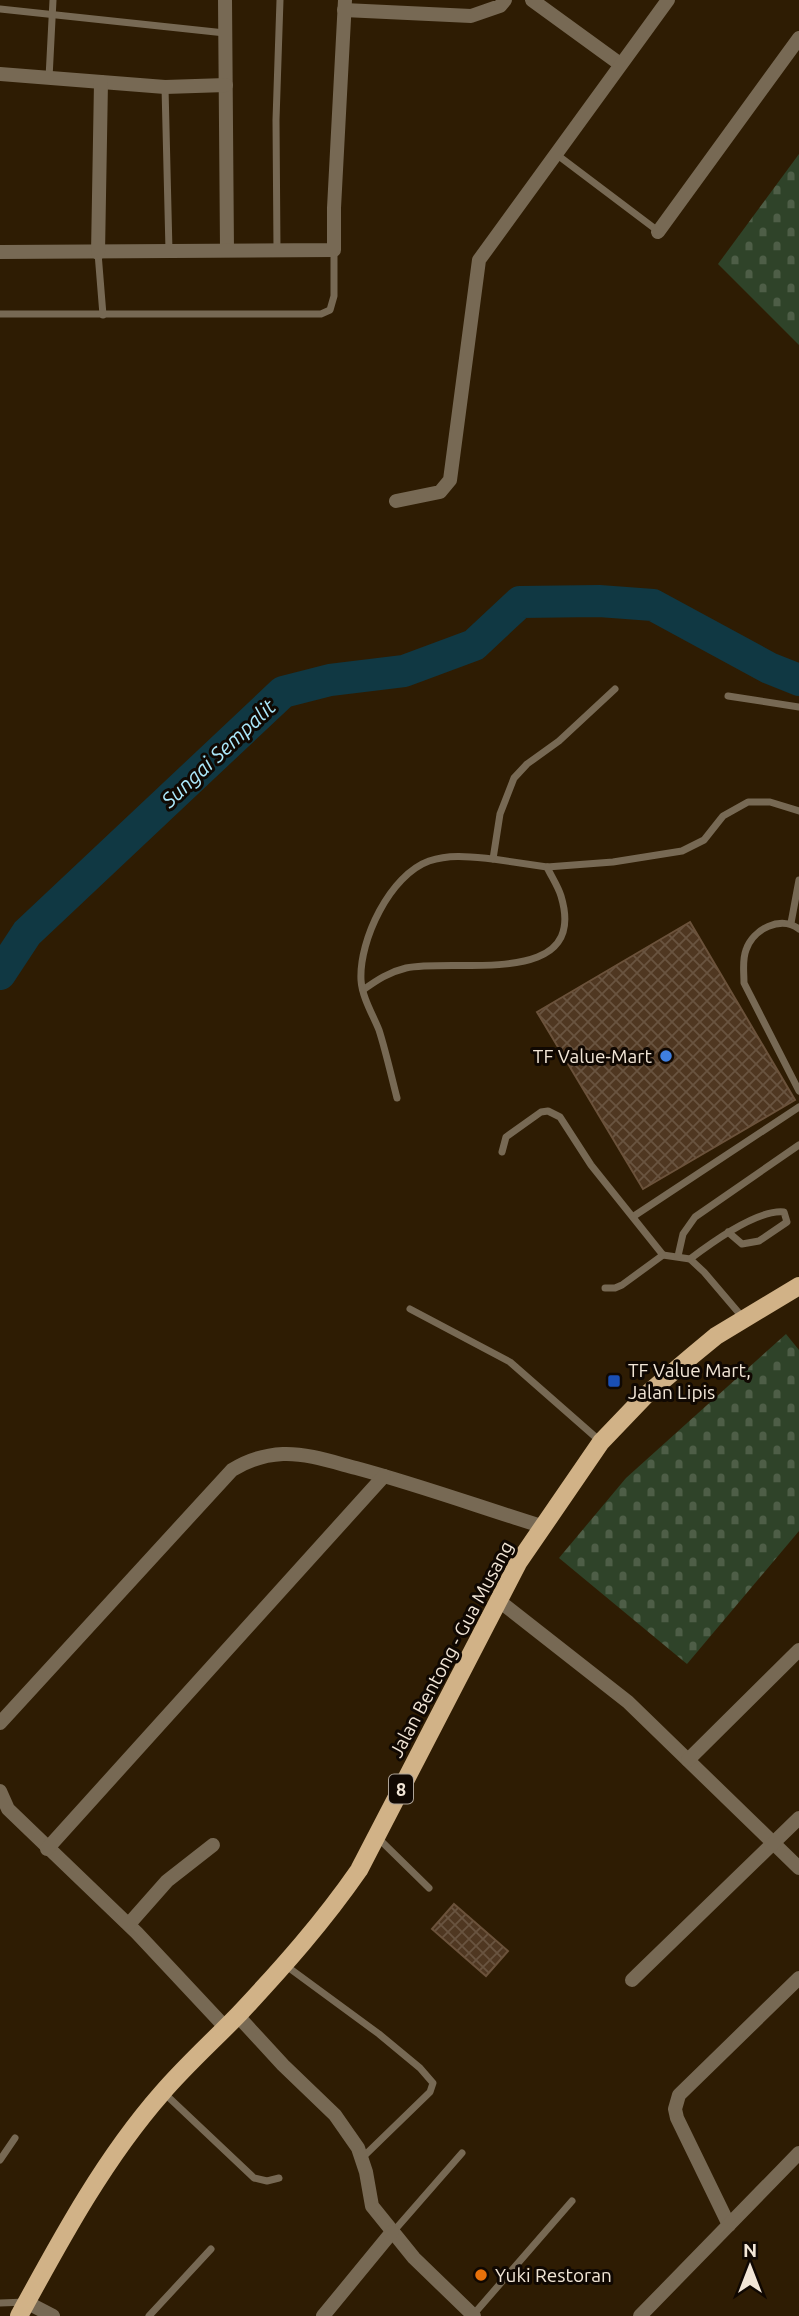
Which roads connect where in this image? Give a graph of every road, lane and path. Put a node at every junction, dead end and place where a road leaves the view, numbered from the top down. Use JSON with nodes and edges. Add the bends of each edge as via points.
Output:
{"nodes":[{"id":1,"x":53,"y":0,"type":"edge"},
{"id":2,"x":225,"y":0,"type":"edge"},
{"id":3,"x":280,"y":0,"type":"edge"},
{"id":4,"x":505,"y":0,"type":"edge"},
{"id":5,"x":532,"y":0,"type":"edge"},
{"id":6,"x":668,"y":0,"type":"edge"},
{"id":7,"x":344,"y":5,"type":"edge"},
{"id":8,"x":0,"y":9,"type":"edge"},
{"id":9,"x":52,"y":14,"type":"junction"},
{"id":10,"x":225,"y":33,"type":"junction"},
{"id":11,"x":799,"y":38,"type":"edge"},
{"id":12,"x":620,"y":64,"type":"junction"},
{"id":13,"x":0,"y":74,"type":"edge"},
{"id":14,"x":49,"y":78,"type":"junction"},
{"id":15,"x":101,"y":82,"type":"junction"},
{"id":16,"x":226,"y":85,"type":"junction"},
{"id":17,"x":165,"y":87,"type":"junction"},
{"id":18,"x":556,"y":154,"type":"junction"},
{"id":19,"x":658,"y":232,"type":"joint"},
{"id":20,"x":227,"y":250,"type":"junction"},
{"id":21,"x":277,"y":250,"type":"junction"},
{"id":22,"x":334,"y":250,"type":"junction"},
{"id":23,"x":169,"y":251,"type":"junction"},
{"id":24,"x":0,"y":252,"type":"edge"},
{"id":25,"x":98,"y":253,"type":"junction"},
{"id":26,"x":0,"y":314,"type":"edge"},
{"id":27,"x":103,"y":315,"type":"junction"},
{"id":28,"x":396,"y":501,"type":"dead end"},
{"id":29,"x":615,"y":689,"type":"dead end"},
{"id":30,"x":728,"y":696,"type":"dead end"},
{"id":31,"x":799,"y":707,"type":"edge"},
{"id":32,"x":799,"y":811,"type":"edge"},
{"id":33,"x":493,"y":859,"type":"junction"},
{"id":34,"x":547,"y":867,"type":"junction"},
{"id":35,"x":799,"y":880,"type":"edge"},
{"id":36,"x":791,"y":923,"type":"junction"},
{"id":37,"x":799,"y":929,"type":"edge"},
{"id":38,"x":363,"y":990,"type":"junction"},
{"id":39,"x":799,"y":1091,"type":"edge"},
{"id":40,"x":397,"y":1098,"type":"dead end"},
{"id":41,"x":799,"y":1107,"type":"edge"},
{"id":42,"x":799,"y":1146,"type":"edge"},
{"id":43,"x":502,"y":1153,"type":"dead end"},
{"id":44,"x":634,"y":1216,"type":"junction"},
{"id":45,"x":728,"y":1232,"type":"junction"},
{"id":46,"x":663,"y":1255,"type":"junction"},
{"id":47,"x":678,"y":1256,"type":"junction"},
{"id":48,"x":690,"y":1259,"type":"junction"},
{"id":49,"x":799,"y":1286,"type":"edge"},
{"id":50,"x":605,"y":1287,"type":"dead end"},
{"id":51,"x":410,"y":1308,"type":"dead end"},
{"id":52,"x":745,"y":1320,"type":"junction"},
{"id":53,"x":601,"y":1442,"type":"junction"},
{"id":54,"x":384,"y":1476,"type":"junction"},
{"id":55,"x":541,"y":1526,"type":"junction"},
{"id":56,"x":498,"y":1600,"type":"junction"},
{"id":57,"x":799,"y":1650,"type":"edge"},
{"id":58,"x":0,"y":1723,"type":"edge"},
{"id":59,"x":688,"y":1760,"type":"junction"},
{"id":60,"x":0,"y":1791,"type":"edge"},
{"id":61,"x":799,"y":1818,"type":"edge"},
{"id":62,"x":376,"y":1836,"type":"junction"},
{"id":63,"x":774,"y":1844,"type":"junction"},
{"id":64,"x":213,"y":1845,"type":"dead end"},
{"id":65,"x":47,"y":1849,"type":"junction"},
{"id":66,"x":799,"y":1868,"type":"edge"},
{"id":67,"x":429,"y":1888,"type":"dead end"},
{"id":68,"x":129,"y":1924,"type":"junction"},
{"id":69,"x":284,"y":1965,"type":"junction"},
{"id":70,"x":799,"y":1978,"type":"edge"},
{"id":71,"x":632,"y":1980,"type":"dead end"},
{"id":72,"x":231,"y":2021,"type":"junction"},
{"id":73,"x":162,"y":2092,"type":"junction"},
{"id":74,"x":15,"y":2138,"type":"dead end"},
{"id":75,"x":462,"y":2153,"type":"dead end"},
{"id":76,"x":799,"y":2153,"type":"edge"},
{"id":77,"x":362,"y":2158,"type":"junction"},
{"id":78,"x":0,"y":2160,"type":"edge"},
{"id":79,"x":279,"y":2178,"type":"dead end"},
{"id":80,"x":572,"y":2201,"type":"dead end"},
{"id":81,"x":729,"y":2225,"type":"junction"},
{"id":82,"x":392,"y":2232,"type":"junction"},
{"id":83,"x":211,"y":2249,"type":"dead end"},
{"id":84,"x":0,"y":2303,"type":"edge"},
{"id":85,"x":23,"y":2309,"type":"edge"},
{"id":86,"x":53,"y":2316,"type":"edge"},
{"id":87,"x":149,"y":2316,"type":"edge"},
{"id":88,"x":323,"y":2316,"type":"edge"},
{"id":89,"x":473,"y":2316,"type":"edge"},
{"id":90,"x":640,"y":2316,"type":"edge"}],
"edges":[{"from":1,"to":9,"type":"lane"},
{"from":2,"to":10,"type":"street"},
{"from":3,"to":21,"type":"lane"},
{"from":4,"to":7,"type":"street","via":[[471,16]]},
{"from":5,"to":12,"type":"street"},
{"from":6,"to":12,"type":"street"},
{"from":7,"to":22,"type":"street"},
{"from":8,"to":9,"type":"lane"},
{"from":9,"to":10,"type":"lane"},
{"from":9,"to":14,"type":"lane"},
{"from":10,"to":16,"type":"street"},
{"from":11,"to":19,"type":"street"},
{"from":12,"to":18,"type":"street"},
{"from":13,"to":14,"type":"street"},
{"from":14,"to":15,"type":"street"},
{"from":15,"to":17,"type":"street"},
{"from":15,"to":25,"type":"street"},
{"from":16,"to":17,"type":"street"},
{"from":16,"to":20,"type":"street"},
{"from":17,"to":23,"type":"lane"},
{"from":18,"to":19,"type":"lane"},
{"from":18,"to":28,"type":"street","via":[[479,260],[450,480],[440,492]]},
{"from":20,"to":21,"type":"street"},
{"from":20,"to":23,"type":"street"},
{"from":21,"to":22,"type":"street"},
{"from":22,"to":27,"type":"lane","via":[[334,296],[326,313]]},
{"from":23,"to":25,"type":"street"},
{"from":24,"to":25,"type":"street"},
{"from":25,"to":27,"type":"lane"},
{"from":26,"to":27,"type":"lane"},
{"from":29,"to":33,"type":"lane","via":[[513,778],[500,814]]},
{"from":30,"to":31,"type":"lane"},
{"from":32,"to":34,"type":"lane","via":[[770,802],[748,802],[723,816],[704,840],[682,851]]},
{"from":33,"to":34,"type":"lane"},
{"from":33,"to":38,"type":"lane","via":[[455,855],[428,861],[393,889],[365,946]]},
{"from":34,"to":38,"type":"lane","via":[[565,916],[555,948],[534,960],[516,963],[406,968],[388,973]]},
{"from":35,"to":36,"type":"lane"},
{"from":36,"to":37,"type":"lane"},
{"from":36,"to":39,"type":"lane","via":[[774,923],[755,936],[746,949],[744,983]]},
{"from":38,"to":40,"type":"lane"},
{"from":41,"to":44,"type":"lane"},
{"from":42,"to":47,"type":"lane","via":[[695,1217],[683,1234]]},
{"from":43,"to":44,"type":"lane","via":[[506,1137],[525,1123],[541,1112],[556,1114]]},
{"from":44,"to":46,"type":"lane"},
{"from":45,"to":45,"type":"lane","via":[[774,1211],[784,1212],[787,1222],[758,1241],[742,1244]]},
{"from":45,"to":48,"type":"lane"},
{"from":46,"to":47,"type":"lane"},
{"from":46,"to":50,"type":"lane","via":[[622,1285]]},
{"from":47,"to":48,"type":"lane"},
{"from":48,"to":52,"type":"lane"},
{"from":49,"to":52,"type":"main road","name":"Jalan Bentong - Gua Musang","number":"8"},
{"from":51,"to":53,"type":"lane","via":[[509,1362]]},
{"from":52,"to":53,"type":"main road","name":"Jalan Bentong - Gua Musang","number":"8","via":[[693,1355]]},
{"from":53,"to":55,"type":"main road","name":"Jalan Bentong - Gua Musang","number":"8"},
{"from":54,"to":55,"type":"street"},
{"from":54,"to":58,"type":"street","via":[[286,1454],[260,1456],[232,1470]]},
{"from":54,"to":65,"type":"street"},
{"from":55,"to":56,"type":"main road","name":"Jalan Bentong - Gua Musang","number":"8"},
{"from":56,"to":59,"type":"street","via":[[628,1702]]},
{"from":56,"to":62,"type":"main road","name":"Jalan Bentong - Gua Musang","number":"8"},
{"from":57,"to":59,"type":"street"},
{"from":59,"to":63,"type":"street"},
{"from":60,"to":65,"type":"street","via":[[8,1810]]},
{"from":61,"to":63,"type":"street"},
{"from":62,"to":67,"type":"lane"},
{"from":62,"to":69,"type":"main road","name":"Jalan Bentong - Gua Musang","number":"8","via":[[333,1908]]},
{"from":63,"to":66,"type":"street"},
{"from":63,"to":71,"type":"street"},
{"from":64,"to":68,"type":"street","via":[[167,1881]]},
{"from":65,"to":68,"type":"street"},
{"from":68,"to":72,"type":"street"},
{"from":69,"to":72,"type":"main road","name":"Jalan Bentong - Gua Musang","number":"8"},
{"from":69,"to":77,"type":"lane","via":[[379,2034],[433,2083],[430,2092]]},
{"from":70,"to":81,"type":"street","via":[[676,2101],[677,2118]]},
{"from":72,"to":73,"type":"main road","name":"Jalan Bentong - Gua Musang","number":"8"},
{"from":72,"to":77,"type":"street","via":[[335,2115]]},
{"from":73,"to":79,"type":"lane","via":[[254,2178]]},
{"from":73,"to":85,"type":"main road","name":"Jalan Bentong - Gua Musang","number":"8","via":[[103,2170]]},
{"from":74,"to":78,"type":"lane"},
{"from":75,"to":82,"type":"lane"},
{"from":76,"to":81,"type":"street"},
{"from":77,"to":82,"type":"street","via":[[372,2206]]},
{"from":80,"to":89,"type":"lane"},
{"from":81,"to":90,"type":"street"},
{"from":82,"to":88,"type":"street"},
{"from":82,"to":89,"type":"street"},
{"from":83,"to":87,"type":"lane"},
{"from":84,"to":85,"type":"lane"},
{"from":85,"to":86,"type":"street"}]}
